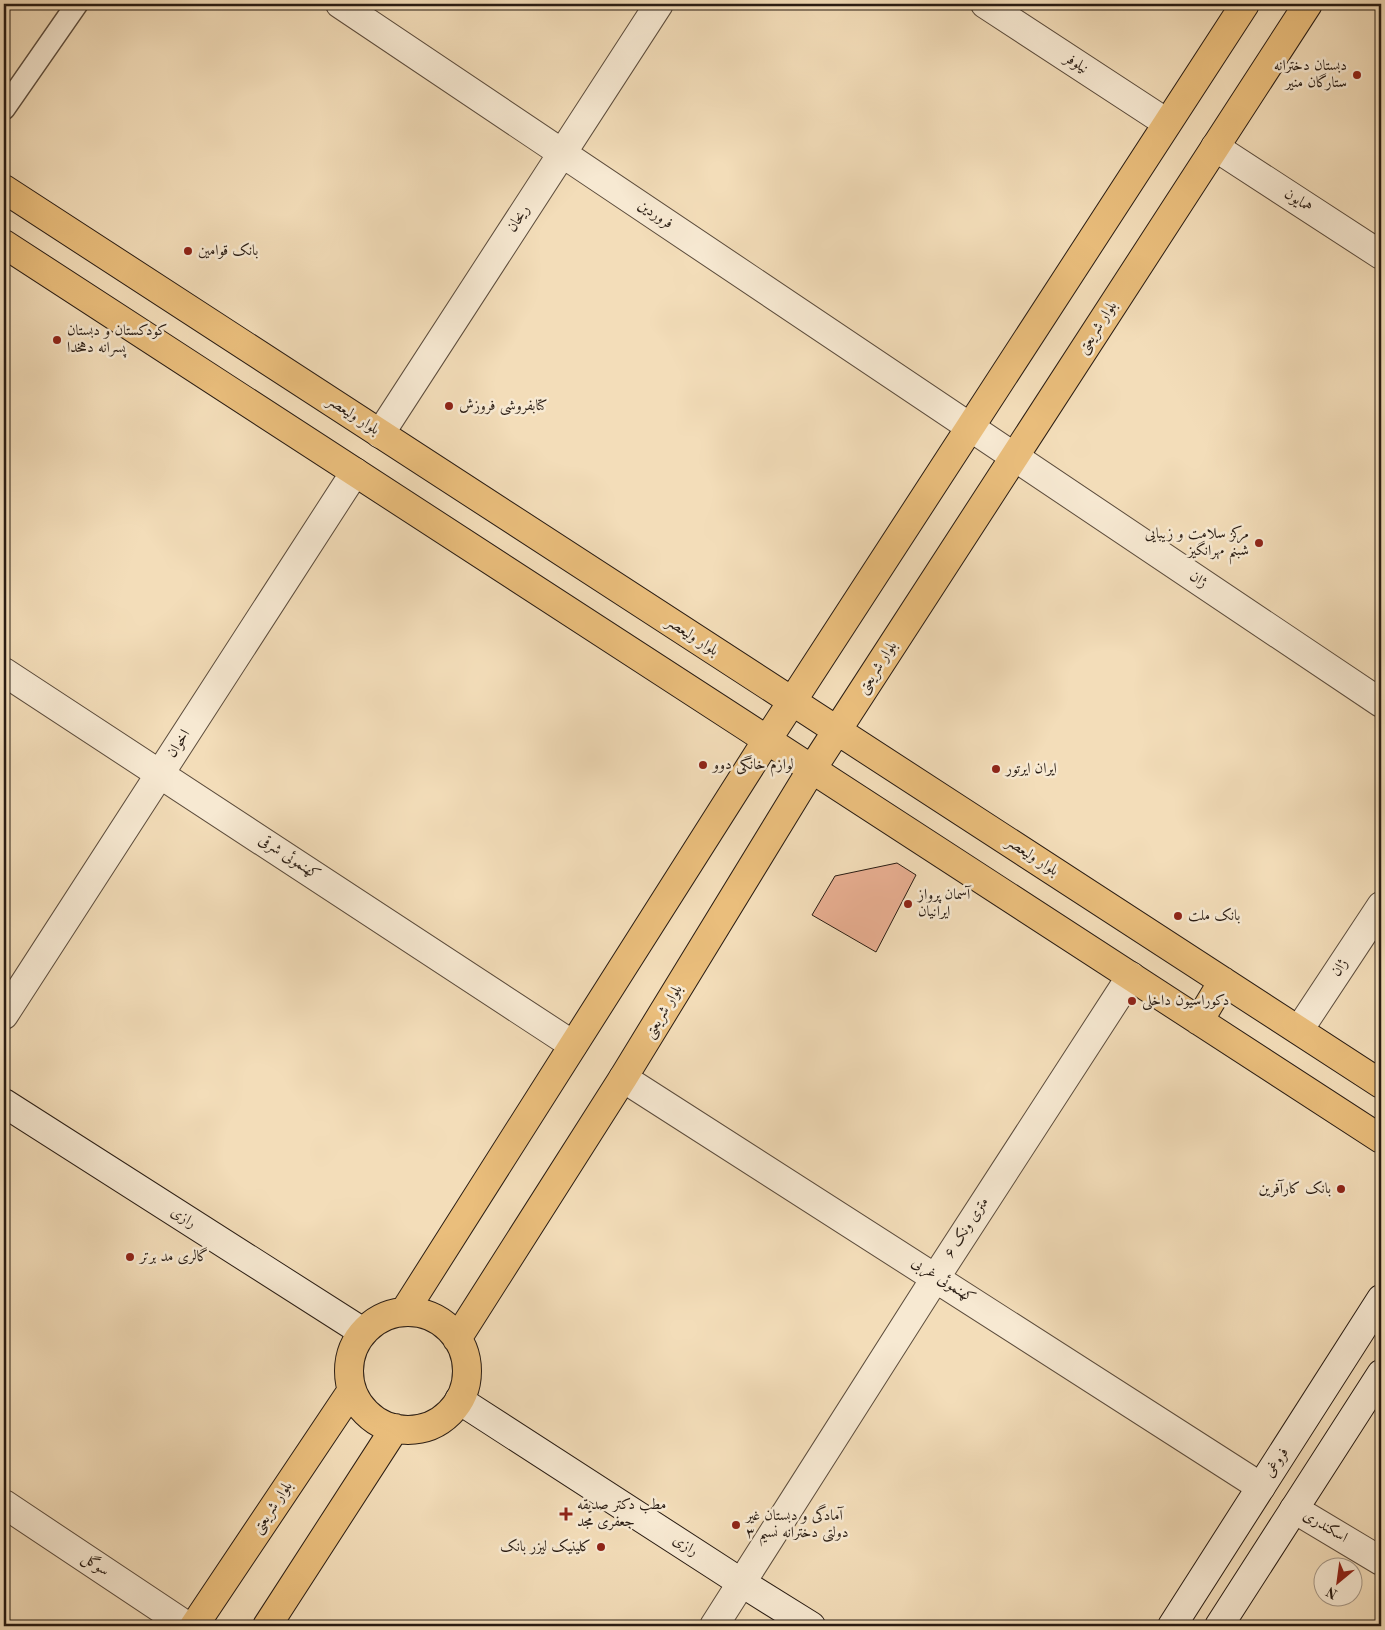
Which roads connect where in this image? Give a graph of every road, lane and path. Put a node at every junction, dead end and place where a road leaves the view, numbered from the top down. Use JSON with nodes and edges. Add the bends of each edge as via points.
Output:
{"nodes":[{"id":1,"x":77,"y":4,"type":"edge"},
{"id":2,"x":340,"y":4,"type":"edge"},
{"id":3,"x":659,"y":4,"type":"edge"},
{"id":4,"x":985,"y":4,"type":"edge"},
{"id":5,"x":1245,"y":4,"type":"edge"},
{"id":6,"x":1308,"y":4,"type":"edge"},
{"id":7,"x":4,"y":109,"type":"edge"},
{"id":8,"x":1167,"y":123,"type":"junction"},
{"id":9,"x":1215,"y":147,"type":"junction"},
{"id":10,"x":562,"y":153,"type":"junction"},
{"id":11,"x":4,"y":189,"type":"edge"},
{"id":12,"x":4,"y":244,"type":"edge"},
{"id":13,"x":1381,"y":255,"type":"edge"},
{"id":14,"x":970,"y":427,"type":"junction"},
{"id":15,"x":380,"y":434,"type":"junction"},
{"id":16,"x":1015,"y":457,"type":"junction"},
{"id":17,"x":354,"y":472,"type":"junction"},
{"id":18,"x":4,"y":672,"type":"edge"},
{"id":19,"x":792,"y":702,"type":"junction"},
{"id":20,"x":1381,"y":703,"type":"edge"},
{"id":21,"x":837,"y":731,"type":"junction"},
{"id":22,"x":767,"y":740,"type":"junction"},
{"id":23,"x":812,"y":769,"type":"junction"},
{"id":24,"x":160,"y":773,"type":"junction"},
{"id":25,"x":1381,"y":906,"type":"edge"},
{"id":26,"x":1132,"y":976,"type":"junction"},
{"id":27,"x":1223,"y":982,"type":"junction"},
{"id":28,"x":4,"y":1015,"type":"edge"},
{"id":29,"x":1199,"y":1021,"type":"junction"},
{"id":30,"x":1299,"y":1030,"type":"junction"},
{"id":31,"x":573,"y":1046,"type":"junction"},
{"id":32,"x":623,"y":1078,"type":"junction"},
{"id":33,"x":1381,"y":1084,"type":"edge"},
{"id":34,"x":4,"y":1103,"type":"edge"},
{"id":35,"x":1381,"y":1139,"type":"edge"},
{"id":36,"x":936,"y":1277,"type":"junction"},
{"id":37,"x":1381,"y":1300,"type":"edge"},
{"id":38,"x":404,"y":1312,"type":"junction"},
{"id":39,"x":363,"y":1332,"type":"junction"},
{"id":40,"x":457,"y":1339,"type":"junction"},
{"id":41,"x":1381,"y":1374,"type":"edge"},
{"id":42,"x":352,"y":1390,"type":"junction"},
{"id":43,"x":459,"y":1400,"type":"junction"},
{"id":44,"x":395,"y":1428,"type":"junction"},
{"id":45,"x":1261,"y":1487,"type":"junction"},
{"id":46,"x":4,"y":1504,"type":"edge"},
{"id":47,"x":1294,"y":1509,"type":"junction"},
{"id":48,"x":1381,"y":1561,"type":"edge"},
{"id":49,"x":742,"y":1583,"type":"junction"},
{"id":50,"x":187,"y":1626,"type":"edge"},
{"id":51,"x":194,"y":1626,"type":"edge"},
{"id":52,"x":267,"y":1626,"type":"edge"},
{"id":53,"x":714,"y":1626,"type":"edge"},
{"id":54,"x":811,"y":1626,"type":"edge"},
{"id":55,"x":1172,"y":1626,"type":"edge"},
{"id":56,"x":1219,"y":1626,"type":"edge"}],
"edges":[{"from":1,"to":7,"type":"street"},
{"from":2,"to":10,"type":"street","name":"فروردین"},
{"from":3,"to":10,"type":"street","name":"ریحان"},
{"from":4,"to":8,"type":"street","name":"نیلوفر"},
{"from":5,"to":8,"type":"main road"},
{"from":6,"to":9,"type":"main road","name":"بلوار شریعتى"},
{"from":8,"to":14,"type":"main road"},
{"from":9,"to":13,"type":"street","name":"همایون"},
{"from":9,"to":16,"type":"main road","name":"بلوار شریعتى"},
{"from":10,"to":14,"type":"street","name":"فروردین"},
{"from":10,"to":15,"type":"street","name":"ریحان"},
{"from":11,"to":15,"type":"main road","name":"بلوار ولیعصر"},
{"from":12,"to":17,"type":"main road"},
{"from":14,"to":16,"type":"street","name":"فروردین"},
{"from":14,"to":19,"type":"main road"},
{"from":15,"to":19,"type":"main road","name":"بلوار ولیعصر"},
{"from":16,"to":20,"type":"street","name":"ژان"},
{"from":16,"to":21,"type":"main road","name":"بلوار شریعتى"},
{"from":17,"to":22,"type":"main road"},
{"from":17,"to":24,"type":"street","name":"اخوان"},
{"from":18,"to":24,"type":"street","name":"کهنموئی شرقی"},
{"from":19,"to":21,"type":"main road","name":"بلوار ولیعصر"},
{"from":19,"to":22,"type":"main road"},
{"from":21,"to":23,"type":"main road","name":"بلوار شریعتى"},
{"from":21,"to":27,"type":"main road","name":"بلوار ولیعصر"},
{"from":22,"to":23,"type":"main road"},
{"from":22,"to":31,"type":"main road"},
{"from":23,"to":26,"type":"main road"},
{"from":23,"to":32,"type":"main road","name":"بلوار شریعتى"},
{"from":24,"to":28,"type":"street","name":"اخوان"},
{"from":24,"to":31,"type":"street","name":"کهنموئی شرقی"},
{"from":25,"to":30,"type":"street","name":"ژان"},
{"from":26,"to":29,"type":"main road"},
{"from":26,"to":36,"type":"street","name":"۶ متری ونک"},
{"from":27,"to":29,"type":"main road"},
{"from":27,"to":30,"type":"main road","name":"بلوار ولیعصر"},
{"from":29,"to":35,"type":"main road"},
{"from":30,"to":33,"type":"main road","name":"بلوار ولیعصر"},
{"from":31,"to":38,"type":"main road"},
{"from":32,"to":36,"type":"street","name":"کهنموئی غربی"},
{"from":32,"to":40,"type":"main road","name":"بلوار شریعتى"},
{"from":34,"to":39,"type":"street","name":"رازی"},
{"from":36,"to":45,"type":"street","name":"کهنموئی غربی"},
{"from":36,"to":49,"type":"street","name":"۶ متری ونک"},
{"from":37,"to":45,"type":"street","name":"فروغى"},
{"from":38,"to":39,"type":"main road","via":[[389,1314]]},
{"from":38,"to":40,"type":"main road","via":[[435,1318]]},
{"from":39,"to":42,"type":"main road","via":[[354,1345],[350,1360],[348,1375]]},
{"from":40,"to":43,"type":"main road","via":[[467,1370]]},
{"from":41,"to":47,"type":"street"},
{"from":42,"to":44,"type":"main road","via":[[368,1415]]},
{"from":42,"to":51,"type":"main road","name":"بلوار شریعتى"},
{"from":43,"to":44,"type":"main road","via":[[450,1412],[425,1427]]},
{"from":43,"to":49,"type":"street","name":"رازی"},
{"from":44,"to":52,"type":"main road"},
{"from":45,"to":55,"type":"street","name":"فروغى"},
{"from":46,"to":50,"type":"street","name":"سوگل"},
{"from":47,"to":48,"type":"street","name":"اسکندری"},
{"from":47,"to":56,"type":"street"},
{"from":49,"to":53,"type":"street","name":"۶ متری ونک"},
{"from":49,"to":54,"type":"street","name":"رازی"}]}
